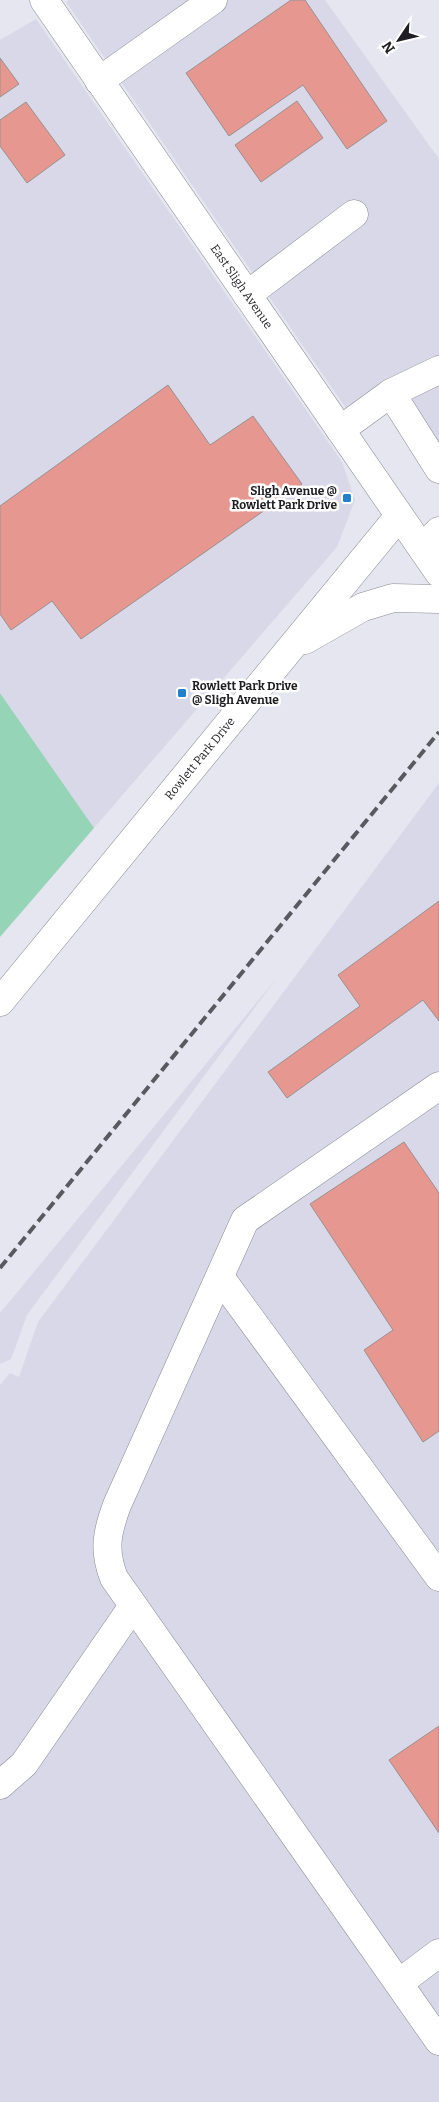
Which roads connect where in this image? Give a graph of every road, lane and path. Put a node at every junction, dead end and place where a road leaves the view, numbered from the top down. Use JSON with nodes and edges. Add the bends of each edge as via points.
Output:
{"nodes":[{"id":1,"x":44,"y":0,"type":"edge"},
{"id":2,"x":213,"y":0,"type":"edge"},
{"id":3,"x":99,"y":81,"type":"junction"},
{"id":4,"x":354,"y":214,"type":"dead end"},
{"id":5,"x":247,"y":295,"type":"junction"},
{"id":6,"x":439,"y":370,"type":"edge"},
{"id":7,"x":391,"y":393,"type":"junction"},
{"id":8,"x":340,"y":430,"type":"junction"},
{"id":9,"x":439,"y":469,"type":"edge"},
{"id":10,"x":399,"y":516,"type":"junction"},
{"id":11,"x":430,"y":539,"type":"edge"},
{"id":12,"x":439,"y":573,"type":"edge"},
{"id":13,"x":439,"y":600,"type":"edge"},
{"id":14,"x":291,"y":648,"type":"junction"},
{"id":15,"x":0,"y":1002,"type":"edge"},
{"id":16,"x":439,"y":1086,"type":"edge"},
{"id":17,"x":220,"y":1277,"type":"junction"},
{"id":18,"x":439,"y":1577,"type":"edge"},
{"id":19,"x":133,"y":1606,"type":"junction"},
{"id":20,"x":0,"y":1785,"type":"edge"},
{"id":21,"x":439,"y":1953,"type":"edge"},
{"id":22,"x":399,"y":1983,"type":"junction"},
{"id":23,"x":439,"y":2040,"type":"edge"}],
"edges":[{"from":1,"to":3,"type":"street","name":"East Sligh Avenue"},
{"from":2,"to":3,"type":"street"},
{"from":3,"to":5,"type":"street","name":"East Sligh Avenue"},
{"from":4,"to":5,"type":"street"},
{"from":5,"to":8,"type":"street","name":"East Sligh Avenue"},
{"from":6,"to":7,"type":"street"},
{"from":7,"to":8,"type":"street"},
{"from":7,"to":9,"type":"street"},
{"from":8,"to":10,"type":"street","name":"East Sligh Avenue"},
{"from":10,"to":11,"type":"street","name":"East Sligh Avenue"},
{"from":10,"to":14,"type":"street","name":"Rowlett Park Drive"},
{"from":11,"to":12,"type":"street","name":"East Sligh Avenue"},
{"from":13,"to":14,"type":"street","via":[[393,598],[363,607]]},
{"from":14,"to":15,"type":"street","name":"Rowlett Park Drive"},
{"from":16,"to":17,"type":"street","via":[[245,1220]]},
{"from":17,"to":18,"type":"street"},
{"from":17,"to":19,"type":"street","via":[[108,1530],[108,1565]]},
{"from":19,"to":20,"type":"street","via":[[24,1764]]},
{"from":19,"to":22,"type":"street"},
{"from":21,"to":22,"type":"street"},
{"from":22,"to":23,"type":"street"}]}
